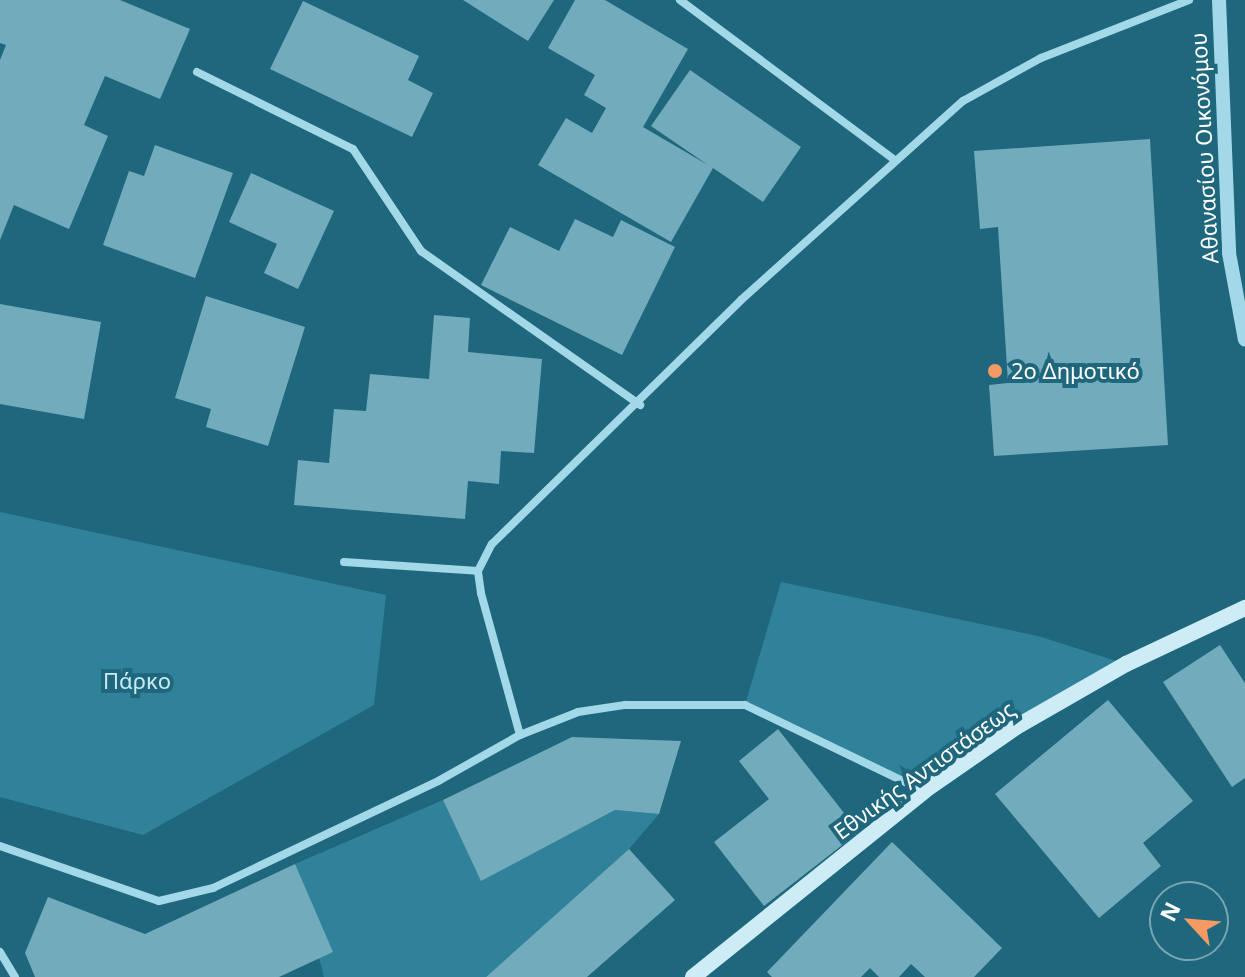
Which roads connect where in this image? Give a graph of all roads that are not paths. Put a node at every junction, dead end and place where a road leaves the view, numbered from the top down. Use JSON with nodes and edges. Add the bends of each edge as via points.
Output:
{"nodes":[{"id":1,"x":680,"y":0,"type":"edge"},
{"id":2,"x":1189,"y":0,"type":"edge"},
{"id":3,"x":1219,"y":0,"type":"edge"},
{"id":4,"x":197,"y":72,"type":"dead end"},
{"id":5,"x":895,"y":160,"type":"junction"},
{"id":6,"x":1245,"y":340,"type":"edge"},
{"id":7,"x":640,"y":405,"type":"junction"},
{"id":8,"x":344,"y":562,"type":"dead end"},
{"id":9,"x":478,"y":571,"type":"junction"},
{"id":10,"x":1245,"y":608,"type":"edge"},
{"id":11,"x":520,"y":735,"type":"junction"},
{"id":12,"x":924,"y":791,"type":"junction"},
{"id":13,"x":0,"y":846,"type":"edge"},
{"id":14,"x":0,"y":952,"type":"edge"},
{"id":15,"x":15,"y":977,"type":"edge"},
{"id":16,"x":693,"y":977,"type":"edge"}],
"edges":[{"from":1,"to":5,"type":"street"},
{"from":2,"to":5,"type":"street","via":[[1041,58],[963,101]]},
{"from":3,"to":6,"type":"street","name":"Αθανασίου Οικονόμου","via":[[1229,253]]},
{"from":4,"to":7,"type":"street","via":[[353,149],[421,251]]},
{"from":5,"to":7,"type":"street","via":[[741,300]]},
{"from":7,"to":9,"type":"street","via":[[492,544]]},
{"from":8,"to":9,"type":"street"},
{"from":9,"to":11,"type":"street"},
{"from":10,"to":12,"type":"main road","name":"Εθνικής Αντιστάσεως","via":[[1112,672],[1016,727]]},
{"from":11,"to":12,"type":"street","via":[[578,712],[625,705],[745,705]]},
{"from":11,"to":13,"type":"street","via":[[440,780],[213,888],[159,901]]},
{"from":12,"to":16,"type":"main road","name":"Εθνικής Αντιστάσεως"},
{"from":14,"to":15,"type":"street"}]}
